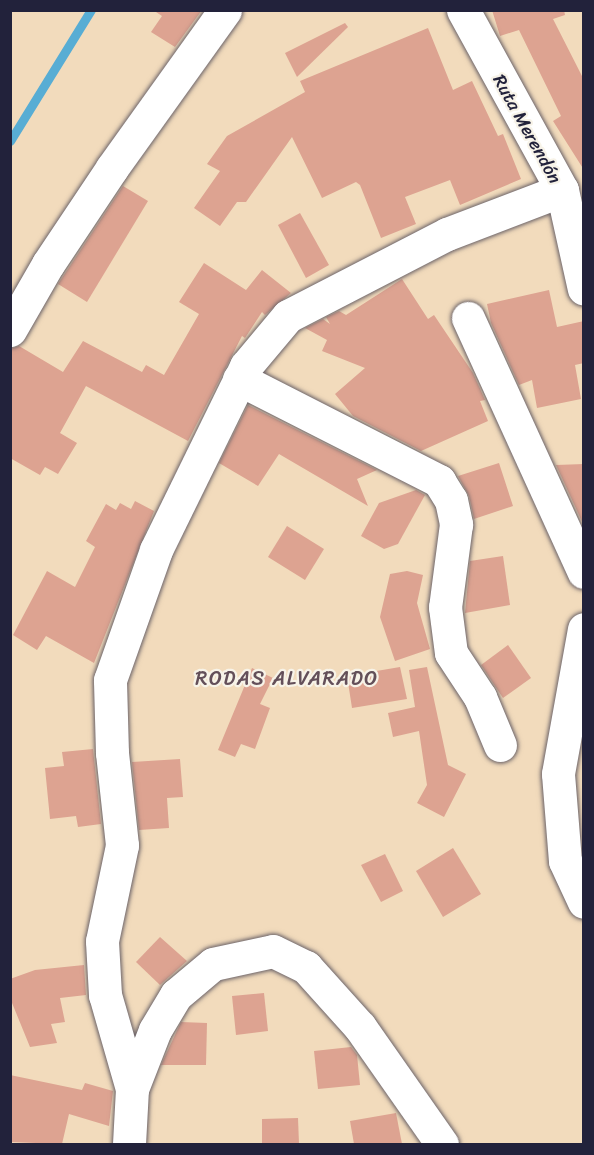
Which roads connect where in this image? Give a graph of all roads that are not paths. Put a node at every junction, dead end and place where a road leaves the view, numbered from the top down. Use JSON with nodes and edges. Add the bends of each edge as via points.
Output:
{"nodes":[{"id":1,"x":225,"y":10,"type":"edge"},
{"id":2,"x":463,"y":10,"type":"edge"},
{"id":3,"x":562,"y":190,"type":"junction"},
{"id":4,"x":584,"y":289,"type":"edge"},
{"id":5,"x":468,"y":318,"type":"dead end"},
{"id":6,"x":10,"y":330,"type":"edge"},
{"id":7,"x":239,"y":379,"type":"junction"},
{"id":8,"x":584,"y":572,"type":"edge"},
{"id":9,"x":584,"y":630,"type":"edge"},
{"id":10,"x":500,"y":745,"type":"dead end"},
{"id":11,"x":584,"y":902,"type":"edge"},
{"id":12,"x":132,"y":1089,"type":"junction"},
{"id":13,"x":129,"y":1144,"type":"edge"},
{"id":14,"x":442,"y":1144,"type":"edge"}],
"edges":[{"from":1,"to":6,"type":"street","via":[[112,168],[48,264]]},
{"from":2,"to":3,"type":"street","name":"Ruta Merendón"},
{"from":3,"to":4,"type":"street","name":"Ruta Merendón"},
{"from":3,"to":7,"type":"street","via":[[447,234],[288,316]]},
{"from":5,"to":8,"type":"street"},
{"from":7,"to":10,"type":"street","via":[[439,481],[451,500],[456,524],[445,607],[451,653],[480,697]]},
{"from":7,"to":12,"type":"street","via":[[156,550],[110,680],[112,753],[122,845],[102,942],[103,963],[105,995]]},
{"from":9,"to":11,"type":"street","via":[[558,774],[566,861]]},
{"from":12,"to":13,"type":"street"},
{"from":12,"to":14,"type":"street","via":[[155,1030],[176,995],[213,963],[273,951],[306,967],[360,1027]]}]}
